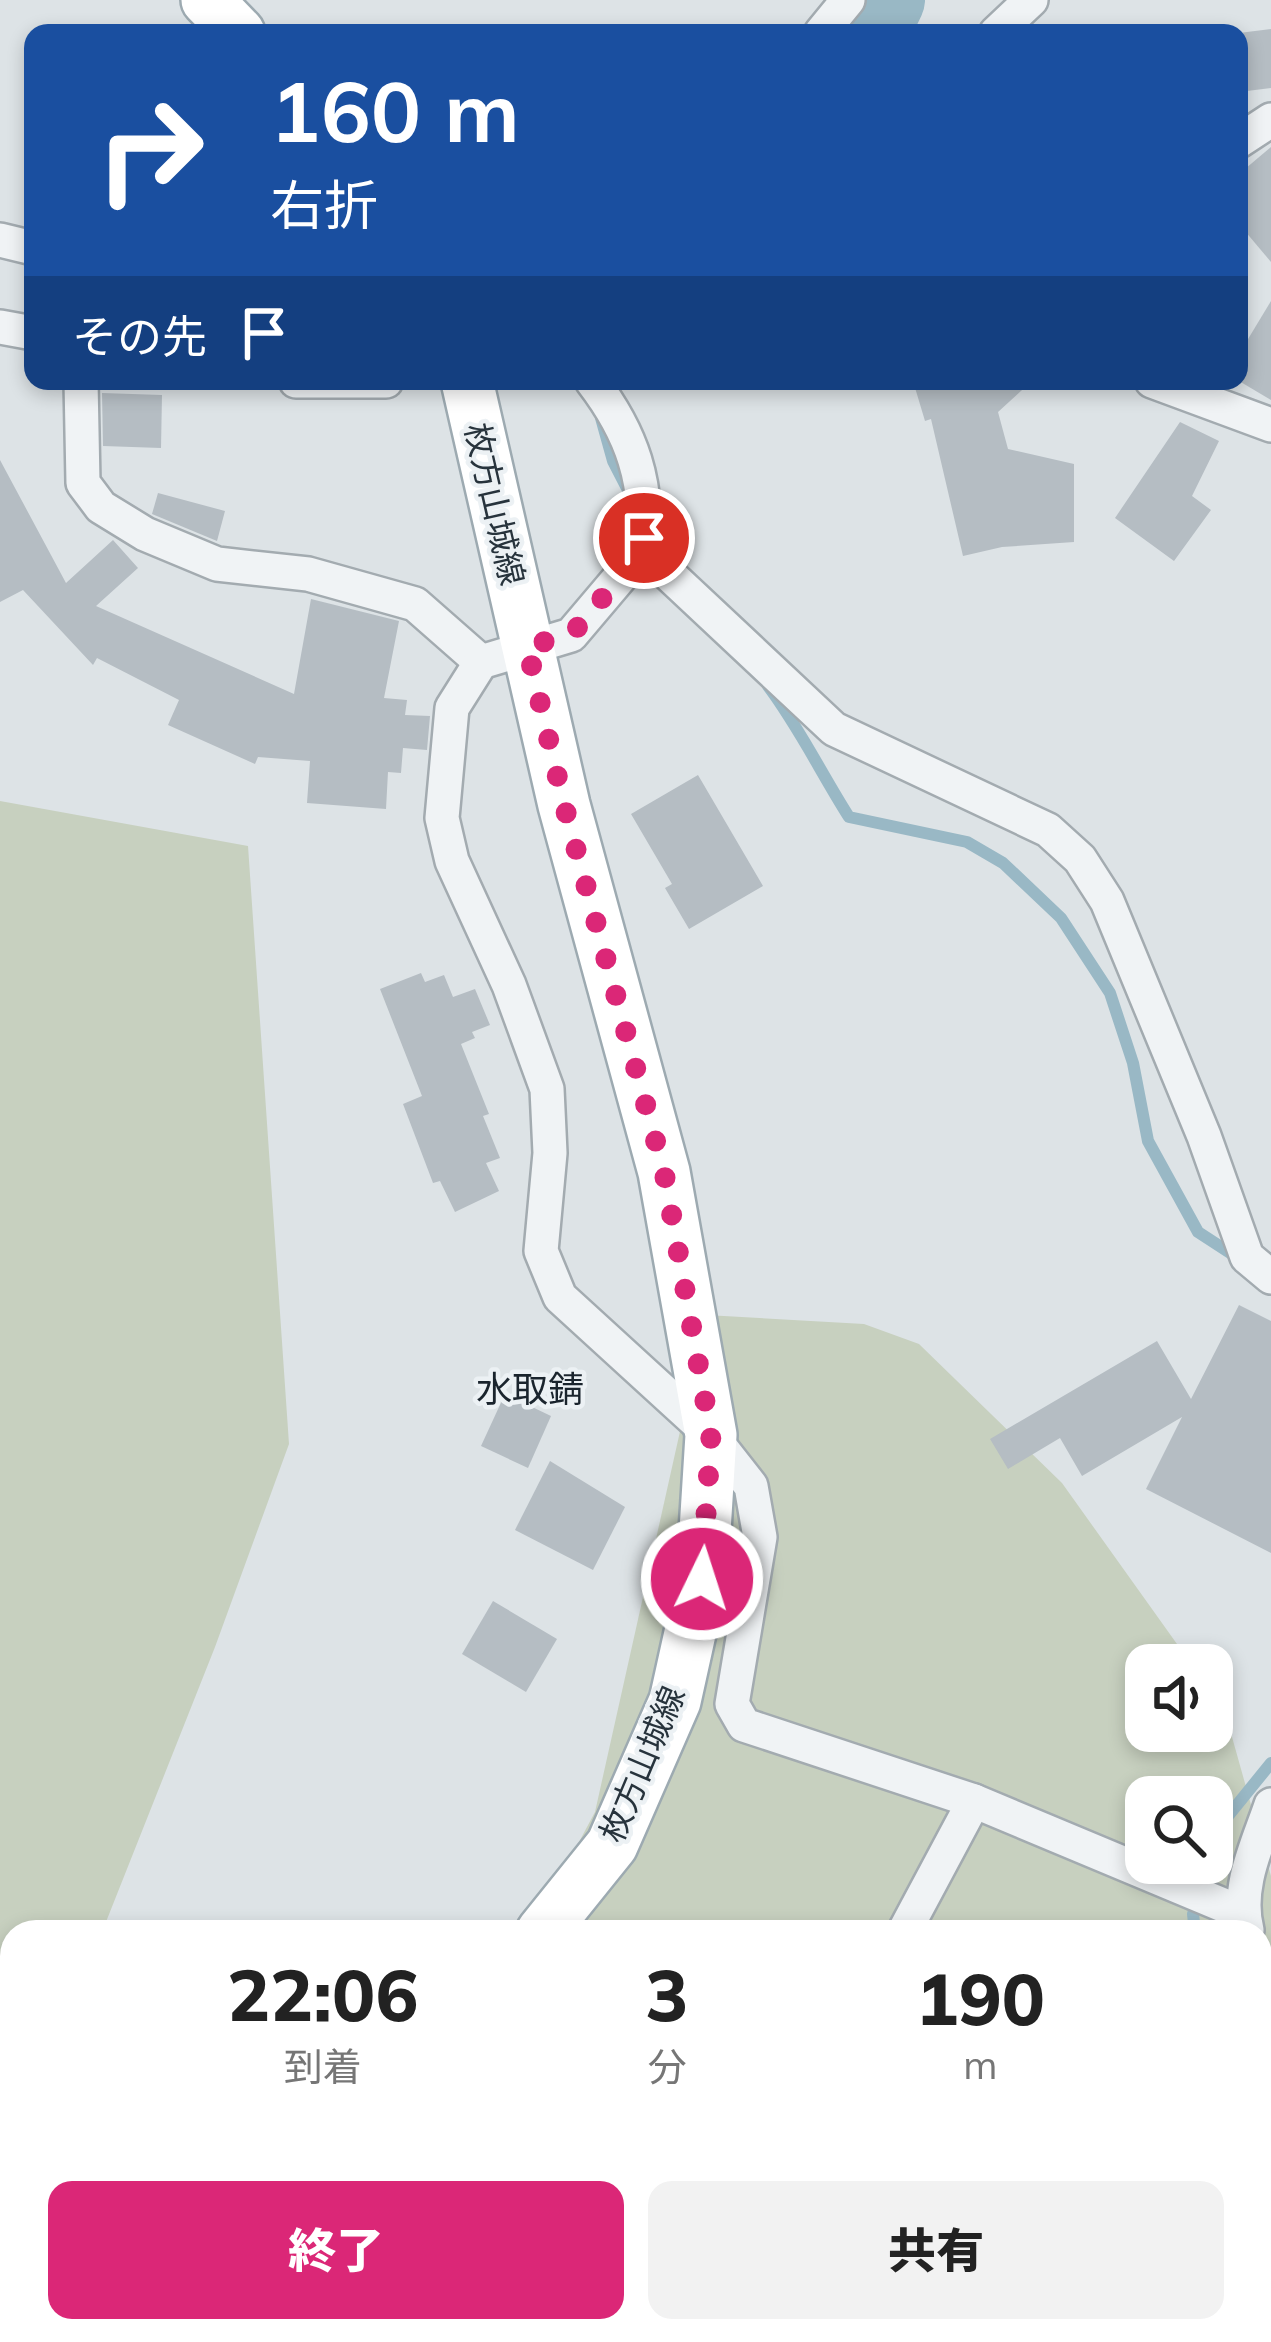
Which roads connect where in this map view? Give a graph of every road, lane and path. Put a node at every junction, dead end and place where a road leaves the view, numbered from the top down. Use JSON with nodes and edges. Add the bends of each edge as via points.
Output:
{"nodes":[{"id":1,"x":207,"y":0,"type":"edge"},
{"id":2,"x":848,"y":0,"type":"edge"},
{"id":3,"x":1031,"y":0,"type":"edge"},
{"id":4,"x":230,"y":24,"type":"edge"},
{"id":5,"x":828,"y":24,"type":"edge"},
{"id":6,"x":1006,"y":24,"type":"edge"},
{"id":7,"x":81,"y":390,"type":"edge"},
{"id":8,"x":467,"y":390,"type":"edge"},
{"id":9,"x":599,"y":390,"type":"edge"},
{"id":10,"x":1177,"y":390,"type":"edge"},
{"id":11,"x":1271,"y":424,"type":"edge"},
{"id":12,"x":643,"y":550,"type":"junction"},
{"id":13,"x":504,"y":654,"type":"junction"},
{"id":14,"x":1271,"y":1277,"type":"edge"},
{"id":15,"x":711,"y":1435,"type":"junction"},
{"id":16,"x":974,"y":1801,"type":"junction"},
{"id":17,"x":1271,"y":1805,"type":"edge"},
{"id":18,"x":552,"y":1920,"type":"edge"},
{"id":19,"x":910,"y":1920,"type":"edge"},
{"id":20,"x":1238,"y":1920,"type":"edge"},
{"id":21,"x":1245,"y":1920,"type":"edge"}],
"edges":[{"from":1,"to":4,"type":"main road"},
{"from":2,"to":5,"type":"street"},
{"from":3,"to":6,"type":"street"},
{"from":7,"to":13,"type":"street","via":[[82,483],[101,507],[218,564],[308,574],[415,604]]},
{"from":8,"to":13,"type":"main road","name":"枚方山城線"},
{"from":9,"to":12,"type":"street","via":[[624,422],[640,481]]},
{"from":10,"to":11,"type":"street"},
{"from":12,"to":13,"type":"street","via":[[571,635]]},
{"from":12,"to":14,"type":"street","via":[[834,729],[1048,830],[1080,859],[1107,901],[1247,1257]]},
{"from":13,"to":15,"type":"main road","name":"枚方山城線","via":[[564,805],[664,1172]]},
{"from":13,"to":15,"type":"street","via":[[452,708],[442,818],[452,861],[547,1088],[541,1251],[560,1297]]},
{"from":15,"to":16,"type":"street","via":[[752,1486],[760,1537],[733,1704],[744,1725]]},
{"from":15,"to":18,"type":"main road","name":"枚方山城線","via":[[702,1579],[674,1701],[612,1845]]},
{"from":16,"to":19,"type":"street"},
{"from":16,"to":20,"type":"street"},
{"from":17,"to":21,"type":"street","via":[[1246,1874]]}]}
